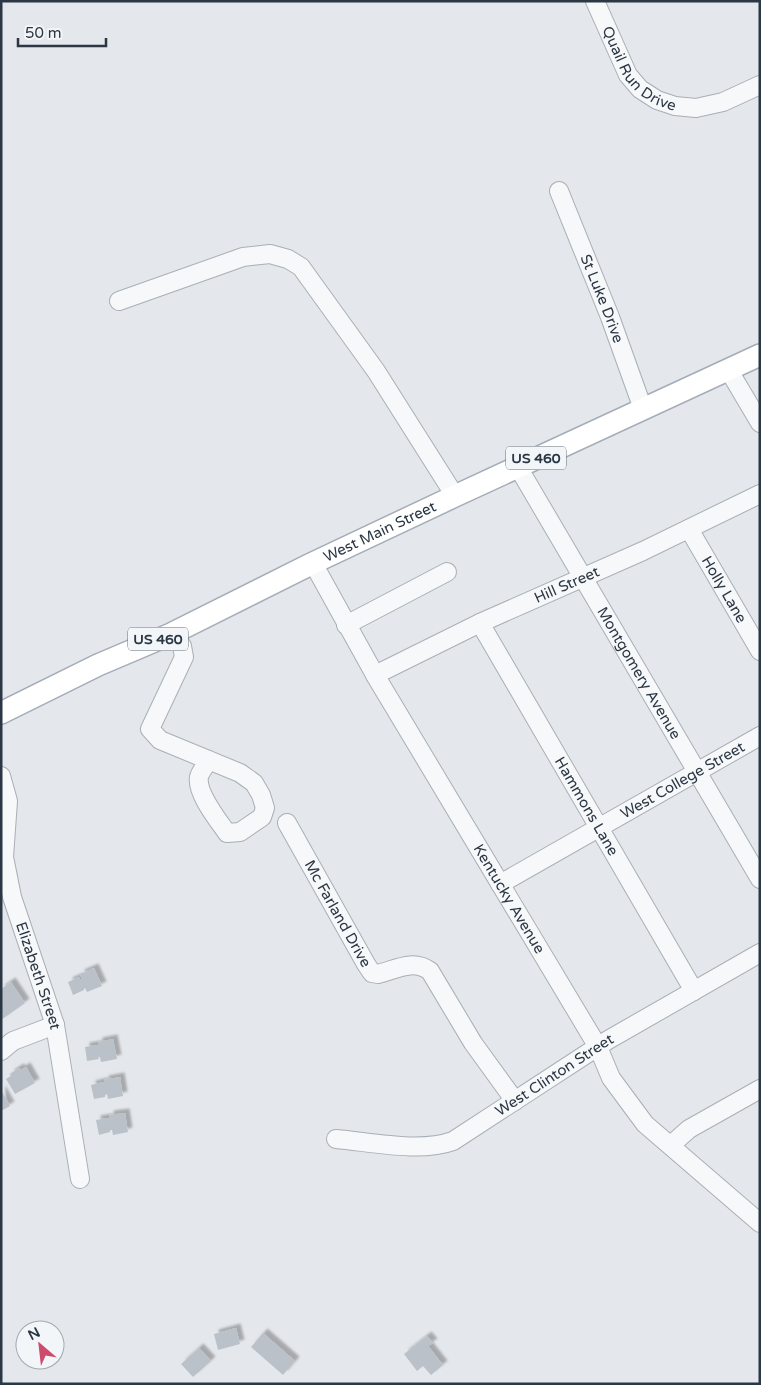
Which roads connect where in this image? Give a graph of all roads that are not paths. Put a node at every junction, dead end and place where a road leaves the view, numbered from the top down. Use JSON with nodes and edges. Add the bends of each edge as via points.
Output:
{"nodes":[{"id":1,"x":595,"y":1,"type":"edge"},
{"id":2,"x":760,"y":85,"type":"edge"},
{"id":3,"x":559,"y":191,"type":"dead end"},
{"id":4,"x":120,"y":301,"type":"dead end"},
{"id":5,"x":760,"y":355,"type":"edge"},
{"id":6,"x":728,"y":369,"type":"junction"},
{"id":7,"x":643,"y":408,"type":"junction"},
{"id":8,"x":760,"y":423,"type":"edge"},
{"id":9,"x":518,"y":467,"type":"junction"},
{"id":10,"x":760,"y":494,"type":"edge"},
{"id":11,"x":455,"y":496,"type":"junction"},
{"id":12,"x":689,"y":529,"type":"junction"},
{"id":13,"x":313,"y":563,"type":"junction"},
{"id":14,"x":447,"y":572,"type":"dead end"},
{"id":15,"x":583,"y":577,"type":"junction"},
{"id":16,"x":480,"y":623,"type":"junction"},
{"id":17,"x":346,"y":625,"type":"junction"},
{"id":18,"x":171,"y":634,"type":"junction"},
{"id":19,"x":760,"y":650,"type":"edge"},
{"id":20,"x":375,"y":675,"type":"junction"},
{"id":21,"x":1,"y":713,"type":"edge"},
{"id":22,"x":760,"y":736,"type":"edge"},
{"id":23,"x":209,"y":760,"type":"dead end"},
{"id":24,"x":698,"y":772,"type":"junction"},
{"id":25,"x":1,"y":776,"type":"edge"},
{"id":26,"x":287,"y":823,"type":"dead end"},
{"id":27,"x":600,"y":828,"type":"junction"},
{"id":28,"x":3,"y":857,"type":"edge"},
{"id":29,"x":760,"y":878,"type":"edge"},
{"id":30,"x":500,"y":884,"type":"junction"},
{"id":31,"x":760,"y":953,"type":"edge"},
{"id":32,"x":694,"y":991,"type":"junction"},
{"id":33,"x":55,"y":1025,"type":"junction"},
{"id":34,"x":598,"y":1047,"type":"junction"},
{"id":35,"x":1,"y":1051,"type":"edge"},
{"id":36,"x":760,"y":1088,"type":"edge"},
{"id":37,"x":515,"y":1101,"type":"junction"},
{"id":38,"x":336,"y":1139,"type":"dead end"},
{"id":39,"x":671,"y":1145,"type":"junction"},
{"id":40,"x":80,"y":1179,"type":"dead end"},
{"id":41,"x":760,"y":1223,"type":"edge"}],
"edges":[{"from":1,"to":2,"type":"street","name":"Quail Run Drive","via":[[628,75],[640,89],[657,100],[696,108],[723,102]]},
{"from":3,"to":7,"type":"street","name":"St Luke Drive"},
{"from":4,"to":11,"type":"street","via":[[243,257],[270,254],[288,258],[301,267],[376,371]]},
{"from":5,"to":6,"type":"main road","name":"West Main Street","number":"US 460"},
{"from":6,"to":7,"type":"main road","name":"West Main Street","number":"US 460"},
{"from":6,"to":8,"type":"street"},
{"from":7,"to":9,"type":"main road","name":"West Main Street","number":"US 460"},
{"from":9,"to":11,"type":"main road","name":"West Main Street","number":"US 460"},
{"from":9,"to":15,"type":"street","name":"Montgomery Avenue"},
{"from":10,"to":12,"type":"street","name":"Hill Street"},
{"from":11,"to":13,"type":"main road","name":"West Main Street","number":"US 460"},
{"from":12,"to":15,"type":"street","name":"Hill Street"},
{"from":12,"to":19,"type":"street","name":"Holly Lane"},
{"from":13,"to":17,"type":"street","name":"Kentucky Avenue"},
{"from":13,"to":18,"type":"main road","name":"West Main Street","number":"US 460"},
{"from":14,"to":17,"type":"street"},
{"from":15,"to":16,"type":"street","name":"Hill Street"},
{"from":15,"to":24,"type":"street","name":"Montgomery Avenue"},
{"from":16,"to":20,"type":"street","name":"Hill Street"},
{"from":16,"to":27,"type":"street","name":"Hammons Lane"},
{"from":17,"to":20,"type":"street","name":"Kentucky Avenue"},
{"from":18,"to":21,"type":"main road","name":"West Main Street","number":"US 460","via":[[98,665]]},
{"from":18,"to":23,"type":"street","via":[[182,646],[184,657],[150,729],[160,740]]},
{"from":20,"to":30,"type":"street","name":"Kentucky Avenue"},
{"from":22,"to":24,"type":"street","name":"West College Street"},
{"from":24,"to":27,"type":"street","name":"West College Street"},
{"from":24,"to":29,"type":"street","name":"Montgomery Avenue"},
{"from":25,"to":28,"type":"street","name":"Elizabeth Street","via":[[8,801]]},
{"from":26,"to":37,"type":"street","name":"Mc Farland Drive","via":[[372,973],[414,964],[430,971],[473,1043]]},
{"from":27,"to":30,"type":"street","name":"West College Street"},
{"from":27,"to":32,"type":"street","name":"Hammons Lane"},
{"from":28,"to":33,"type":"street","name":"Elizabeth Street","via":[[12,897]]},
{"from":30,"to":34,"type":"street","name":"Kentucky Avenue"},
{"from":31,"to":32,"type":"street","name":"West Clinton Street"},
{"from":32,"to":34,"type":"street","name":"West Clinton Street"},
{"from":33,"to":35,"type":"street","via":[[13,1041]]},
{"from":33,"to":40,"type":"street","name":"Elizabeth Street"},
{"from":34,"to":37,"type":"street","name":"West Clinton Street"},
{"from":34,"to":39,"type":"street","name":"Kentucky Avenue","via":[[610,1078],[645,1124]]},
{"from":36,"to":39,"type":"street","via":[[690,1129]]},
{"from":37,"to":38,"type":"street","name":"West Clinton Street","via":[[453,1141],[441,1145],[422,1147]]},
{"from":39,"to":41,"type":"street","name":"Kentucky Avenue"}]}
